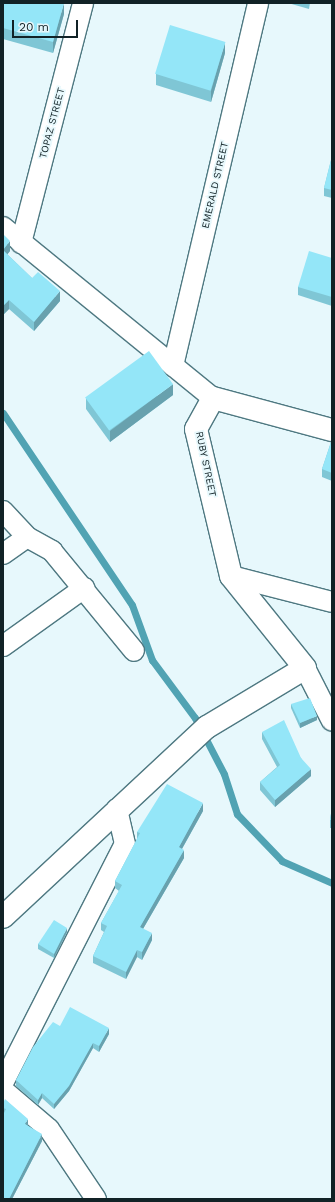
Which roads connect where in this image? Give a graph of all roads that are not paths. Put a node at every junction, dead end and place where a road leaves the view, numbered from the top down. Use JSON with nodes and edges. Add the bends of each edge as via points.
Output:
{"nodes":[{"id":1,"x":83,"y":3,"type":"edge"},
{"id":2,"x":258,"y":3,"type":"edge"},
{"id":3,"x":3,"y":227,"type":"edge"},
{"id":4,"x":21,"y":243,"type":"junction"},
{"id":5,"x":172,"y":366,"type":"junction"},
{"id":6,"x":213,"y":398,"type":"junction"},
{"id":7,"x":332,"y":430,"type":"edge"},
{"id":8,"x":3,"y":511,"type":"edge"},
{"id":9,"x":27,"y":537,"type":"junction"},
{"id":10,"x":3,"y":554,"type":"edge"},
{"id":11,"x":231,"y":576,"type":"junction"},
{"id":12,"x":84,"y":588,"type":"junction"},
{"id":13,"x":332,"y":602,"type":"edge"},
{"id":14,"x":3,"y":646,"type":"edge"},
{"id":15,"x":134,"y":651,"type":"dead end"},
{"id":16,"x":305,"y":668,"type":"junction"},
{"id":17,"x":332,"y":721,"type":"edge"},
{"id":18,"x":118,"y":809,"type":"junction"},
{"id":19,"x":3,"y":917,"type":"edge"},
{"id":20,"x":3,"y":1083,"type":"edge"},
{"id":21,"x":3,"y":1090,"type":"edge"},
{"id":22,"x":96,"y":1199,"type":"edge"}],
"edges":[{"from":1,"to":4,"type":"street","name":"TOPAZ STREET"},
{"from":2,"to":5,"type":"street","name":"EMERALD STREET"},
{"from":3,"to":4,"type":"street"},
{"from":4,"to":5,"type":"street"},
{"from":5,"to":6,"type":"street"},
{"from":6,"to":7,"type":"street"},
{"from":6,"to":11,"type":"street","name":"RUBY STREET","via":[[196,429]]},
{"from":8,"to":9,"type":"street"},
{"from":9,"to":10,"type":"street"},
{"from":9,"to":12,"type":"street","via":[[52,551]]},
{"from":11,"to":13,"type":"street"},
{"from":11,"to":16,"type":"street","name":"RUBY STREET"},
{"from":12,"to":14,"type":"street"},
{"from":12,"to":15,"type":"street"},
{"from":16,"to":17,"type":"street","name":"RUBY STREET"},
{"from":16,"to":18,"type":"street","via":[[207,727]]},
{"from":18,"to":19,"type":"street"},
{"from":18,"to":20,"type":"street","via":[[125,844]]},
{"from":21,"to":22,"type":"street","via":[[49,1129]]}]}
